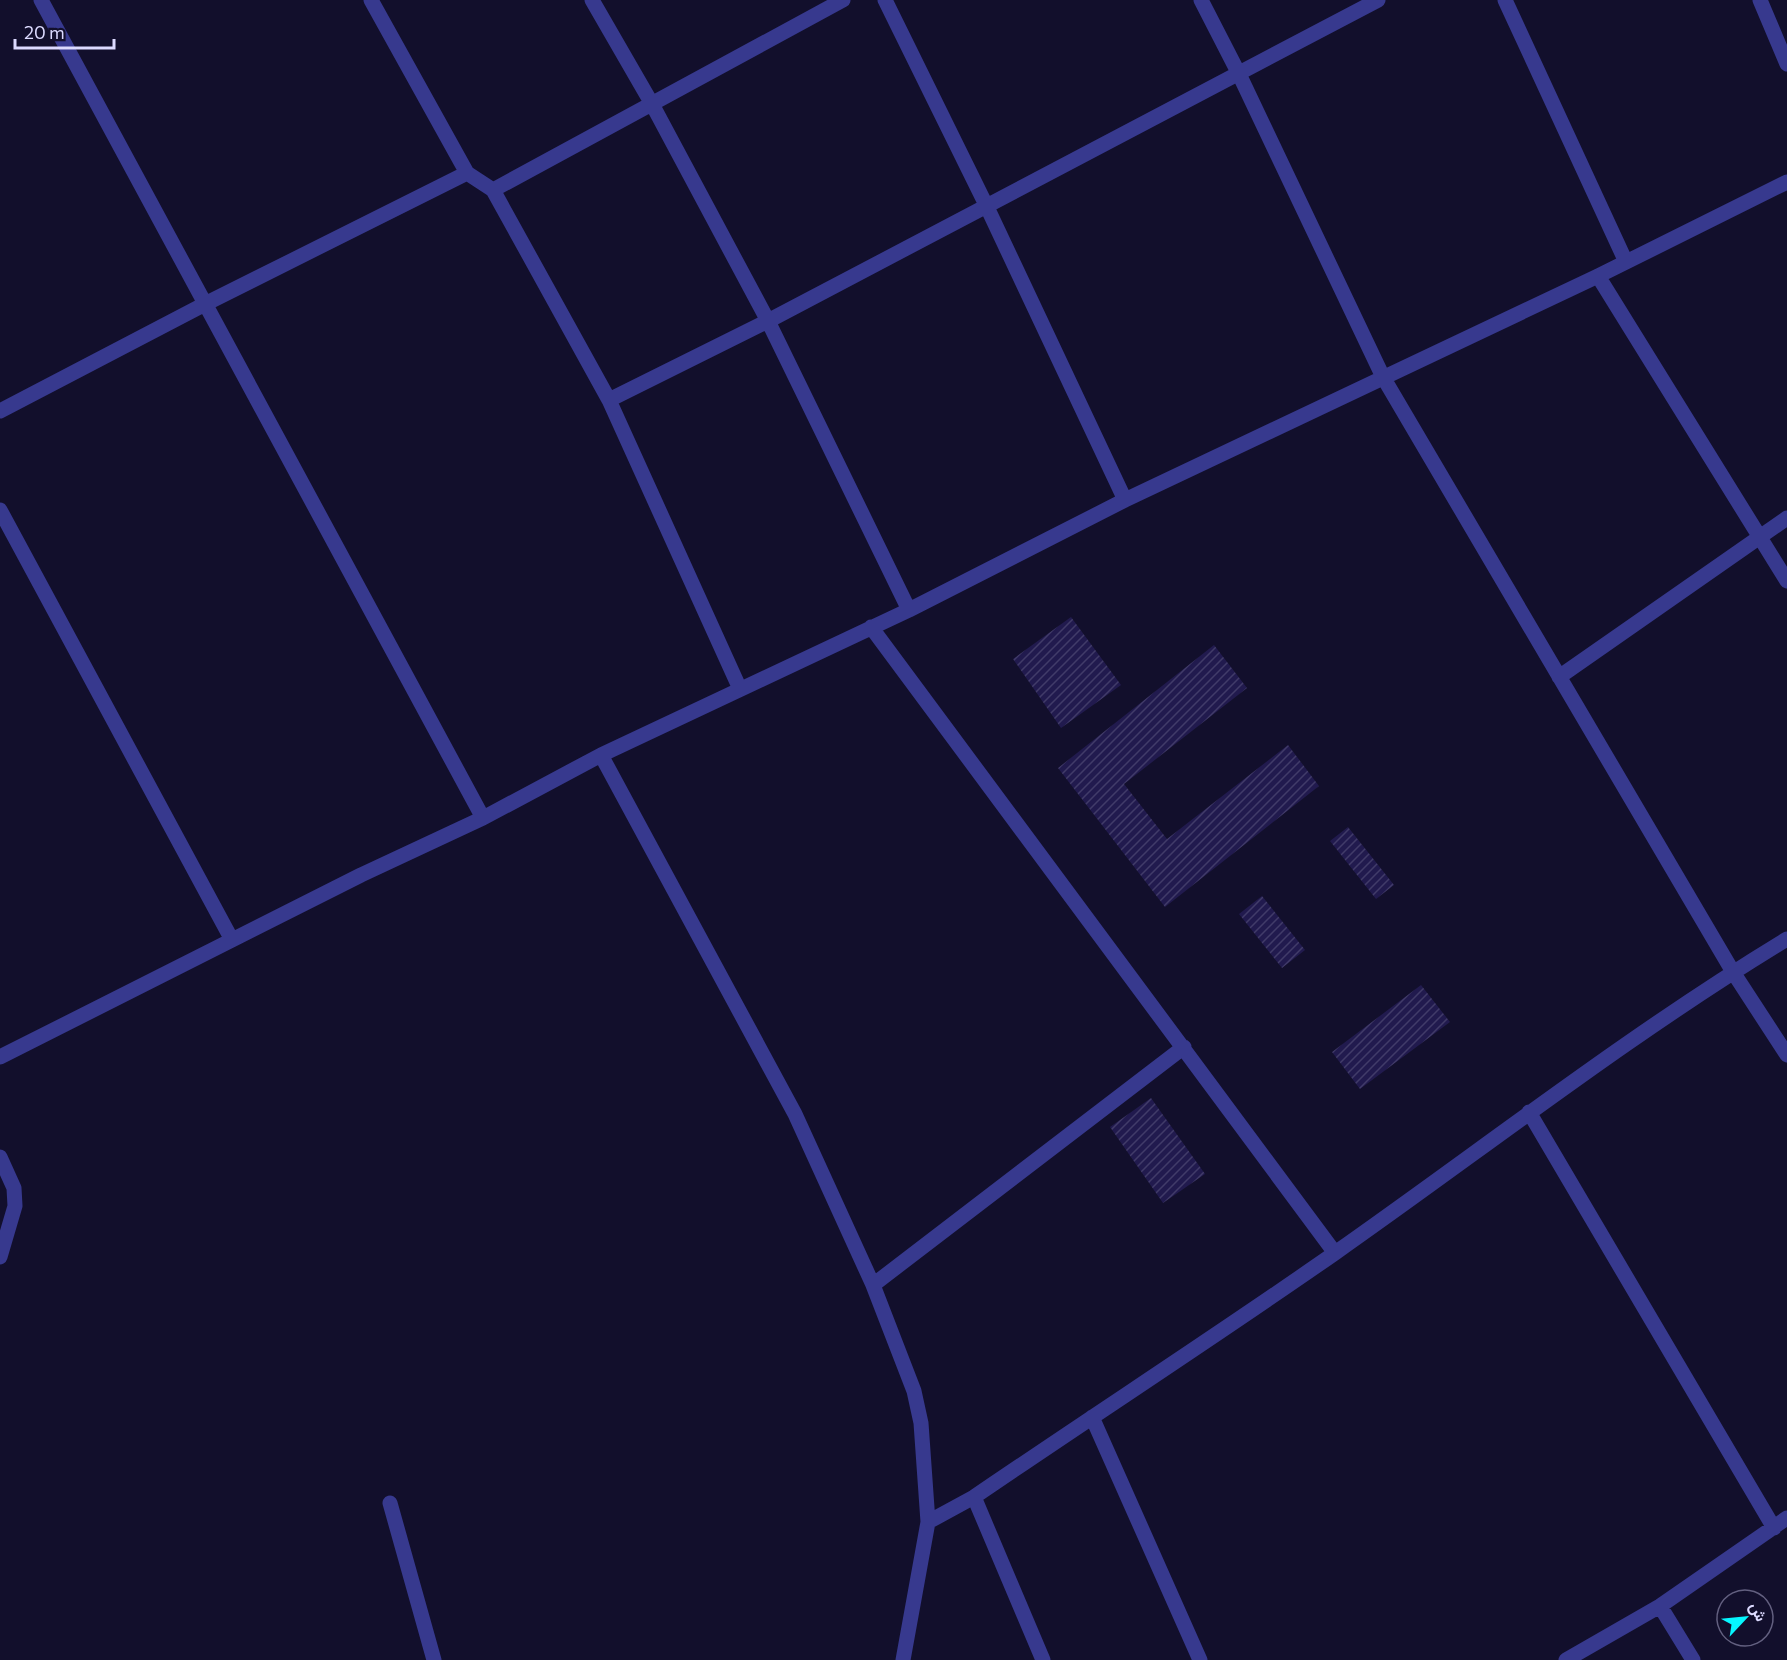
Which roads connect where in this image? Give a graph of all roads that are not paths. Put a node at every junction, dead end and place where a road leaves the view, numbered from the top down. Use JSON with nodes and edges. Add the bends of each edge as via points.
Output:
{"nodes":[{"id":1,"x":41,"y":0,"type":"edge"},
{"id":2,"x":371,"y":0,"type":"edge"},
{"id":3,"x":592,"y":0,"type":"edge"},
{"id":4,"x":843,"y":0,"type":"edge"},
{"id":5,"x":885,"y":0,"type":"edge"},
{"id":6,"x":1201,"y":0,"type":"edge"},
{"id":7,"x":1378,"y":0,"type":"edge"},
{"id":8,"x":1505,"y":0,"type":"edge"},
{"id":9,"x":1760,"y":0,"type":"edge"},
{"id":10,"x":1787,"y":63,"type":"edge"},
{"id":11,"x":1239,"y":74,"type":"junction"},
{"id":12,"x":652,"y":104,"type":"junction"},
{"id":13,"x":467,"y":173,"type":"junction"},
{"id":14,"x":1787,"y":182,"type":"edge"},
{"id":15,"x":493,"y":190,"type":"junction"},
{"id":16,"x":987,"y":207,"type":"junction"},
{"id":17,"x":1626,"y":262,"type":"junction"},
{"id":18,"x":1598,"y":276,"type":"junction"},
{"id":19,"x":205,"y":304,"type":"junction"},
{"id":20,"x":768,"y":321,"type":"junction"},
{"id":21,"x":1383,"y":377,"type":"junction"},
{"id":22,"x":609,"y":400,"type":"junction"},
{"id":23,"x":0,"y":411,"type":"edge"},
{"id":24,"x":1125,"y":500,"type":"junction"},
{"id":25,"x":0,"y":510,"type":"edge"},
{"id":26,"x":1787,"y":518,"type":"edge"},
{"id":27,"x":1760,"y":537,"type":"junction"},
{"id":28,"x":1787,"y":581,"type":"edge"},
{"id":29,"x":909,"y":610,"type":"junction"},
{"id":30,"x":871,"y":627,"type":"junction"},
{"id":31,"x":1559,"y":677,"type":"junction"},
{"id":32,"x":740,"y":689,"type":"junction"},
{"id":33,"x":601,"y":755,"type":"junction"},
{"id":34,"x":483,"y":818,"type":"junction"},
{"id":35,"x":1787,"y":939,"type":"edge"},
{"id":36,"x":232,"y":940,"type":"junction"},
{"id":37,"x":1733,"y":972,"type":"junction"},
{"id":38,"x":1184,"y":1047,"type":"junction"},
{"id":39,"x":1787,"y":1055,"type":"edge"},
{"id":40,"x":0,"y":1057,"type":"edge"},
{"id":41,"x":1529,"y":1112,"type":"junction"},
{"id":42,"x":0,"y":1157,"type":"edge"},
{"id":43,"x":1335,"y":1253,"type":"junction"},
{"id":44,"x":0,"y":1257,"type":"edge"},
{"id":45,"x":873,"y":1285,"type":"junction"},
{"id":46,"x":1092,"y":1417,"type":"junction"},
{"id":47,"x":974,"y":1497,"type":"junction"},
{"id":48,"x":390,"y":1503,"type":"dead end"},
{"id":49,"x":1787,"y":1518,"type":"edge"},
{"id":50,"x":928,"y":1522,"type":"junction"},
{"id":51,"x":1774,"y":1528,"type":"junction"},
{"id":52,"x":1659,"y":1606,"type":"junction"},
{"id":53,"x":434,"y":1660,"type":"edge"},
{"id":54,"x":903,"y":1660,"type":"edge"},
{"id":55,"x":1043,"y":1660,"type":"edge"},
{"id":56,"x":1200,"y":1660,"type":"edge"},
{"id":57,"x":1566,"y":1660,"type":"edge"},
{"id":58,"x":1693,"y":1660,"type":"edge"}],
"edges":[{"from":1,"to":19,"type":"street"},
{"from":2,"to":13,"type":"street"},
{"from":3,"to":12,"type":"street"},
{"from":4,"to":12,"type":"street"},
{"from":5,"to":16,"type":"street"},
{"from":6,"to":11,"type":"street"},
{"from":7,"to":11,"type":"street"},
{"from":8,"to":17,"type":"street"},
{"from":9,"to":10,"type":"street"},
{"from":11,"to":16,"type":"street"},
{"from":11,"to":21,"type":"street"},
{"from":12,"to":15,"type":"street"},
{"from":12,"to":20,"type":"street"},
{"from":13,"to":15,"type":"street"},
{"from":13,"to":19,"type":"street"},
{"from":14,"to":17,"type":"street"},
{"from":15,"to":22,"type":"street"},
{"from":16,"to":20,"type":"street"},
{"from":16,"to":24,"type":"street"},
{"from":17,"to":18,"type":"street"},
{"from":18,"to":21,"type":"street"},
{"from":18,"to":27,"type":"street"},
{"from":19,"to":23,"type":"street"},
{"from":19,"to":34,"type":"street"},
{"from":20,"to":22,"type":"street"},
{"from":20,"to":29,"type":"street"},
{"from":21,"to":24,"type":"street"},
{"from":21,"to":31,"type":"street"},
{"from":22,"to":32,"type":"street"},
{"from":24,"to":29,"type":"street"},
{"from":25,"to":36,"type":"street"},
{"from":26,"to":27,"type":"street"},
{"from":27,"to":28,"type":"street"},
{"from":27,"to":31,"type":"street"},
{"from":29,"to":30,"type":"street"},
{"from":30,"to":32,"type":"street"},
{"from":30,"to":38,"type":"street"},
{"from":31,"to":37,"type":"street"},
{"from":32,"to":33,"type":"street"},
{"from":33,"to":34,"type":"street"},
{"from":33,"to":45,"type":"street","via":[[795,1114]]},
{"from":34,"to":36,"type":"street"},
{"from":35,"to":37,"type":"street"},
{"from":36,"to":40,"type":"street"},
{"from":37,"to":39,"type":"street"},
{"from":37,"to":41,"type":"street"},
{"from":38,"to":43,"type":"street"},
{"from":38,"to":45,"type":"street"},
{"from":41,"to":43,"type":"street"},
{"from":41,"to":51,"type":"street"},
{"from":42,"to":44,"type":"street","via":[[14,1188],[15,1206]]},
{"from":43,"to":46,"type":"street"},
{"from":45,"to":50,"type":"street","via":[[914,1391],[921,1423]]},
{"from":46,"to":47,"type":"street"},
{"from":46,"to":56,"type":"street"},
{"from":47,"to":50,"type":"street"},
{"from":47,"to":55,"type":"street"},
{"from":48,"to":53,"type":"street"},
{"from":49,"to":51,"type":"street"},
{"from":50,"to":54,"type":"street"},
{"from":51,"to":52,"type":"street"},
{"from":52,"to":57,"type":"street"},
{"from":52,"to":58,"type":"street"}]}
